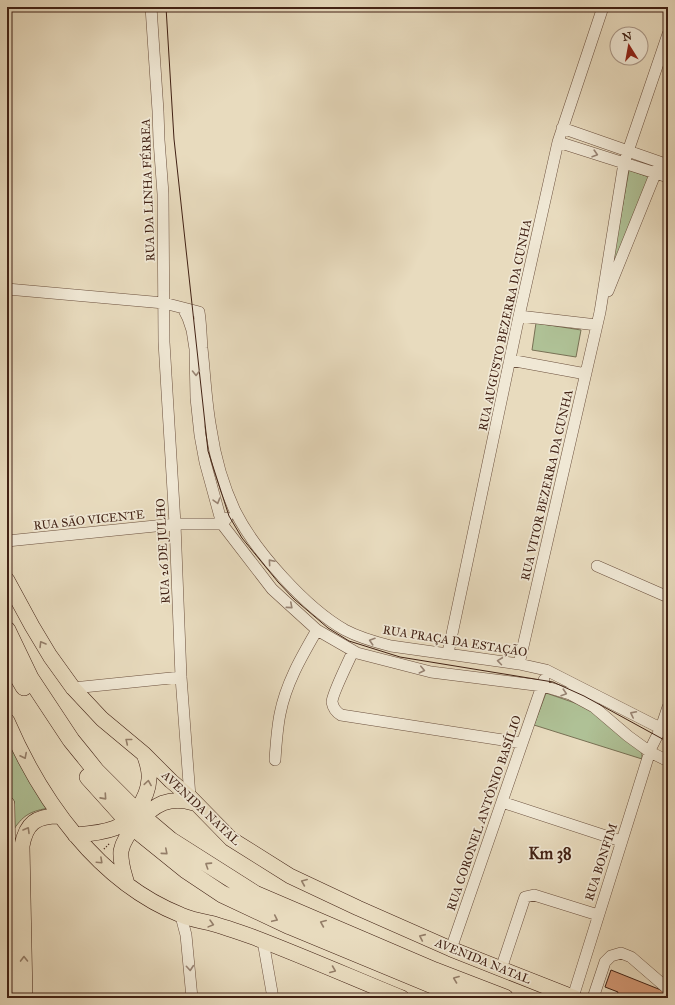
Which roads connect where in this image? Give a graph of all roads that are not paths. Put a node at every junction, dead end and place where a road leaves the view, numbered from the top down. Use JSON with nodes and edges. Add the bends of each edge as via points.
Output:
{"nodes":[{"id":1,"x":151,"y":7,"type":"edge"},
{"id":2,"x":603,"y":7,"type":"edge"},
{"id":3,"x":668,"y":34,"type":"edge"},
{"id":4,"x":562,"y":128,"type":"junction"},
{"id":5,"x":558,"y":142,"type":"junction"},
{"id":6,"x":628,"y":151,"type":"junction"},
{"id":7,"x":624,"y":163,"type":"junction"},
{"id":8,"x":664,"y":163,"type":"edge"},
{"id":9,"x":655,"y":173,"type":"junction"},
{"id":10,"x":668,"y":178,"type":"edge"},
{"id":11,"x":7,"y":289,"type":"edge"},
{"id":12,"x":164,"y":303,"type":"junction"},
{"id":13,"x":183,"y":308,"type":"junction"},
{"id":14,"x":600,"y":312,"type":"junction"},
{"id":15,"x":519,"y":316,"type":"junction"},
{"id":16,"x":597,"y":325,"type":"junction"},
{"id":17,"x":510,"y":360,"type":"junction"},
{"id":18,"x":586,"y":374,"type":"junction"},
{"id":19,"x":235,"y":511,"type":"junction"},
{"id":20,"x":175,"y":524,"type":"junction"},
{"id":21,"x":222,"y":524,"type":"junction"},
{"id":22,"x":7,"y":541,"type":"edge"},
{"id":23,"x":597,"y":566,"type":"dead end"},
{"id":24,"x":7,"y":580,"type":"edge"},
{"id":25,"x":668,"y":597,"type":"edge"},
{"id":26,"x":7,"y":630,"type":"edge"},
{"id":27,"x":317,"y":630,"type":"junction"},
{"id":28,"x":355,"y":652,"type":"junction"},
{"id":29,"x":448,"y":654,"type":"junction"},
{"id":30,"x":7,"y":658,"type":"edge"},
{"id":31,"x":519,"y":664,"type":"junction"},
{"id":32,"x":546,"y":670,"type":"junction"},
{"id":33,"x":181,"y":677,"type":"junction"},
{"id":34,"x":543,"y":686,"type":"junction"},
{"id":35,"x":73,"y":688,"type":"junction"},
{"id":36,"x":668,"y":707,"type":"edge"},
{"id":37,"x":7,"y":721,"type":"edge"},
{"id":38,"x":662,"y":732,"type":"edge"},
{"id":39,"x":522,"y":743,"type":"junction"},
{"id":40,"x":650,"y":752,"type":"junction"},
{"id":41,"x":144,"y":754,"type":"junction"},
{"id":42,"x":275,"y":760,"type":"dead end"},
{"id":43,"x":668,"y":761,"type":"edge"},
{"id":44,"x":192,"y":800,"type":"junction"},
{"id":45,"x":502,"y":802,"type":"junction"},
{"id":46,"x":7,"y":804,"type":"edge"},
{"id":47,"x":59,"y":816,"type":"junction"},
{"id":48,"x":135,"y":819,"type":"junction"},
{"id":49,"x":75,"y":835,"type":"junction"},
{"id":50,"x":622,"y":841,"type":"junction"},
{"id":51,"x":127,"y":884,"type":"junction"},
{"id":52,"x":8,"y":896,"type":"edge"},
{"id":53,"x":598,"y":915,"type":"junction"},
{"id":54,"x":181,"y":916,"type":"junction"},
{"id":55,"x":9,"y":934,"type":"edge"},
{"id":56,"x":264,"y":941,"type":"junction"},
{"id":57,"x":450,"y":949,"type":"junction"},
{"id":58,"x":501,"y":969,"type":"junction"},
{"id":59,"x":668,"y":989,"type":"edge"},
{"id":60,"x":574,"y":997,"type":"edge"},
{"id":61,"x":10,"y":998,"type":"edge"},
{"id":62,"x":25,"y":998,"type":"edge"},
{"id":63,"x":192,"y":998,"type":"edge"},
{"id":64,"x":273,"y":998,"type":"edge"},
{"id":65,"x":402,"y":998,"type":"edge"},
{"id":66,"x":464,"y":998,"type":"edge"},
{"id":67,"x":505,"y":998,"type":"edge"},
{"id":68,"x":593,"y":998,"type":"edge"}],
"edges":[{"from":1,"to":12,"type":"street","name":"RUA DA LINHA FÉRREA","via":[[164,194]]},
{"from":2,"to":4,"type":"street","name":"RUA AUGUSTO BEZERRA DA CUNHA"},
{"from":3,"to":6,"type":"street","name":"RUA VITOR BEZERRA DA CUNHA"},
{"from":4,"to":5,"type":"street","name":"RUA AUGUSTO BEZERRA DA CUNHA"},
{"from":4,"to":6,"type":"street"},
{"from":5,"to":7,"type":"street","one_way":true},
{"from":5,"to":15,"type":"street","name":"RUA AUGUSTO BEZERRA DA CUNHA"},
{"from":6,"to":7,"type":"street","name":"RUA VITOR BEZERRA DA CUNHA"},
{"from":6,"to":8,"type":"street"},
{"from":7,"to":9,"type":"street"},
{"from":7,"to":14,"type":"street","name":"RUA VITOR BEZERRA DA CUNHA"},
{"from":8,"to":9,"type":"street","name":"RUA VITOR BEZERRA DA CUNHA"},
{"from":9,"to":10,"type":"street"},
{"from":9,"to":14,"type":"street","name":"RUA VITOR BEZERRA DA CUNHA"},
{"from":11,"to":12,"type":"street"},
{"from":12,"to":13,"type":"street"},
{"from":12,"to":20,"type":"street","name":"RUA 26 DE JULHO"},
{"from":13,"to":19,"type":"street","name":"RUA PRAÇA DA ESTAÇÃO","via":[[199,312],[211,429],[222,478]]},
{"from":13,"to":21,"type":"street","one_way":true,"via":[[192,330],[195,349],[200,436]]},
{"from":14,"to":16,"type":"street","name":"RUA VITOR BEZERRA DA CUNHA"},
{"from":15,"to":16,"type":"street"},
{"from":15,"to":17,"type":"street","name":"RUA AUGUSTO BEZERRA DA CUNHA"},
{"from":16,"to":18,"type":"street","name":"RUA VITOR BEZERRA DA CUNHA"},
{"from":17,"to":18,"type":"street"},
{"from":17,"to":29,"type":"street","name":"RUA AUGUSTO BEZERRA DA CUNHA"},
{"from":18,"to":31,"type":"street","name":"RUA VITOR BEZERRA DA CUNHA"},
{"from":19,"to":21,"type":"street"},
{"from":29,"to":19,"type":"street","name":"RUA PRAÇA DA ESTAÇÃO","one_way":true,"via":[[391,646],[370,640],[331,621],[270,562]]},
{"from":20,"to":21,"type":"street","name":"RUA SÃO VICENTE"},
{"from":20,"to":22,"type":"street","name":"RUA SÃO VICENTE"},
{"from":20,"to":33,"type":"street","name":"RUA 26 DE JULHO"},
{"from":21,"to":27,"type":"street","one_way":true,"via":[[272,588]]},
{"from":23,"to":25,"type":"street"},
{"from":35,"to":24,"type":"main road","name":"AVENIDA NATAL","one_way":true,"via":[[50,656]]},
{"from":26,"to":48,"type":"highway","via":[[30,678],[71,740]]},
{"from":27,"to":28,"type":"street"},
{"from":27,"to":42,"type":"street","via":[[296,667],[285,696],[280,714]]},
{"from":28,"to":34,"type":"street","one_way":true,"via":[[432,672]]},
{"from":28,"to":39,"type":"street","via":[[333,698],[333,707],[341,715]]},
{"from":31,"to":29,"type":"street","name":"RUA PRAÇA DA ESTAÇÃO","one_way":true},
{"from":30,"to":48,"type":"highway","one_way":true,"via":[[56,737],[93,784]]},
{"from":31,"to":32,"type":"street","name":"RUA PRAÇA DA ESTAÇÃO"},
{"from":32,"to":34,"type":"street","name":"RUA CORONEL ANTÔNIO BASÍLIO"},
{"from":38,"to":32,"type":"street","name":"RUA PRAÇA DA ESTAÇÃO","one_way":true},
{"from":33,"to":35,"type":"street"},
{"from":33,"to":44,"type":"street","name":"RUA 26 DE JULHO"},
{"from":34,"to":39,"type":"street","name":"RUA CORONEL ANTÔNIO BASÍLIO"},
{"from":34,"to":40,"type":"street","one_way":true,"via":[[570,694],[594,707]]},
{"from":41,"to":35,"type":"main road","name":"AVENIDA NATAL","one_way":true,"via":[[102,719]]},
{"from":36,"to":38,"type":"street","name":"RUA BONFIM"},
{"from":37,"to":47,"type":"main road","one_way":true,"via":[[29,767]]},
{"from":38,"to":40,"type":"street","name":"RUA BONFIM"},
{"from":39,"to":45,"type":"street","name":"RUA CORONEL ANTÔNIO BASÍLIO"},
{"from":40,"to":43,"type":"street"},
{"from":40,"to":50,"type":"street","name":"RUA BONFIM"},
{"from":41,"to":44,"type":"main road","name":"AVENIDA NATAL"},
{"from":48,"to":41,"type":"main road","one_way":true,"via":[[148,788],[148,767]]},
{"from":44,"to":48,"type":"main road","via":[[163,803]]},
{"from":57,"to":44,"type":"main road","name":"AVENIDA NATAL","one_way":true,"via":[[290,876],[231,839]]},
{"from":45,"to":50,"type":"street"},
{"from":45,"to":57,"type":"street","name":"RUA CORONEL ANTÔNIO BASÍLIO"},
{"from":46,"to":52,"type":"main road"},
{"from":47,"to":49,"type":"main road"},
{"from":62,"to":47,"type":"main road","one_way":true,"via":[[22,846],[26,829],[33,822]]},
{"from":48,"to":49,"type":"main road","via":[[103,832]]},
{"from":48,"to":51,"type":"main road","via":[[122,850],[122,870]]},
{"from":48,"to":66,"type":"highway","one_way":true,"via":[[186,870],[222,894],[297,929]]},
{"from":67,"to":48,"type":"highway","one_way":true,"via":[[255,894]]},
{"from":49,"to":51,"type":"main road","one_way":true,"via":[[96,858]]},
{"from":50,"to":53,"type":"street","name":"RUA BONFIM"},
{"from":51,"to":54,"type":"main road"},
{"from":52,"to":55,"type":"main road"},
{"from":53,"to":58,"type":"street","via":[[534,895],[525,897]]},
{"from":53,"to":60,"type":"street","name":"RUA BONFIM"},
{"from":54,"to":56,"type":"main road","one_way":true},
{"from":54,"to":63,"type":"street","one_way":true,"via":[[186,935]]},
{"from":55,"to":61,"type":"main road"},
{"from":56,"to":64,"type":"street"},
{"from":56,"to":65,"type":"main road","one_way":true},
{"from":57,"to":58,"type":"main road","name":"AVENIDA NATAL"},
{"from":58,"to":60,"type":"main road","name":"AVENIDA NATAL"},
{"from":59,"to":68,"type":"street","via":[[631,957],[621,953],[611,956],[605,962]]}]}
